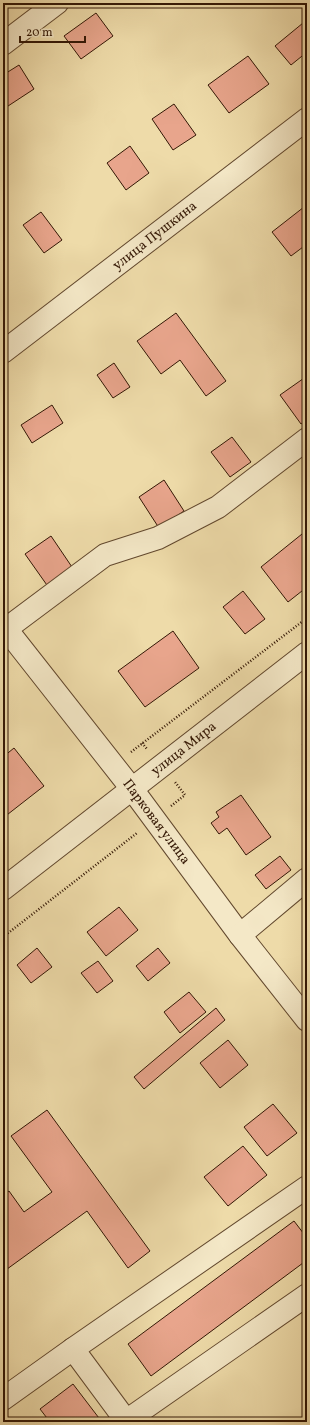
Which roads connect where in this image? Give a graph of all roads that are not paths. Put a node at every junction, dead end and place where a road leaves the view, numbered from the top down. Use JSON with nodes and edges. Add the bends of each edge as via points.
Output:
{"nodes":[{"id":1,"x":57,"y":3,"type":"edge"},
{"id":2,"x":3,"y":44,"type":"edge"},
{"id":3,"x":307,"y":119,"type":"edge"},
{"id":4,"x":3,"y":352,"type":"edge"},
{"id":5,"x":307,"y":439,"type":"edge"},
{"id":6,"x":4,"y":627,"type":"edge"},
{"id":7,"x":307,"y":653,"type":"edge"},
{"id":8,"x":132,"y":789,"type":"junction"},
{"id":9,"x":307,"y":879,"type":"edge"},
{"id":10,"x":3,"y":889,"type":"edge"},
{"id":11,"x":240,"y":936,"type":"junction"},
{"id":12,"x":307,"y":1020,"type":"edge"},
{"id":13,"x":307,"y":1187,"type":"edge"},
{"id":14,"x":307,"y":1295,"type":"edge"},
{"id":15,"x":73,"y":1349,"type":"junction"},
{"id":16,"x":3,"y":1399,"type":"edge"},
{"id":17,"x":127,"y":1421,"type":"edge"}],
"edges":[{"from":1,"to":2,"type":"street"},
{"from":3,"to":4,"type":"street","name":"улица Пушкина"},
{"from":5,"to":6,"type":"street","via":[[218,508],[158,538],[105,555]]},
{"from":6,"to":8,"type":"street","name":"Парковая улица"},
{"from":7,"to":8,"type":"street","name":"улица Мира"},
{"from":8,"to":10,"type":"street","name":"улица Мира"},
{"from":8,"to":11,"type":"street","name":"Парковая улица"},
{"from":9,"to":11,"type":"street"},
{"from":11,"to":12,"type":"street","name":"Парковая улица"},
{"from":13,"to":15,"type":"street"},
{"from":14,"to":17,"type":"street"},
{"from":15,"to":16,"type":"street"},
{"from":15,"to":17,"type":"street"}]}
